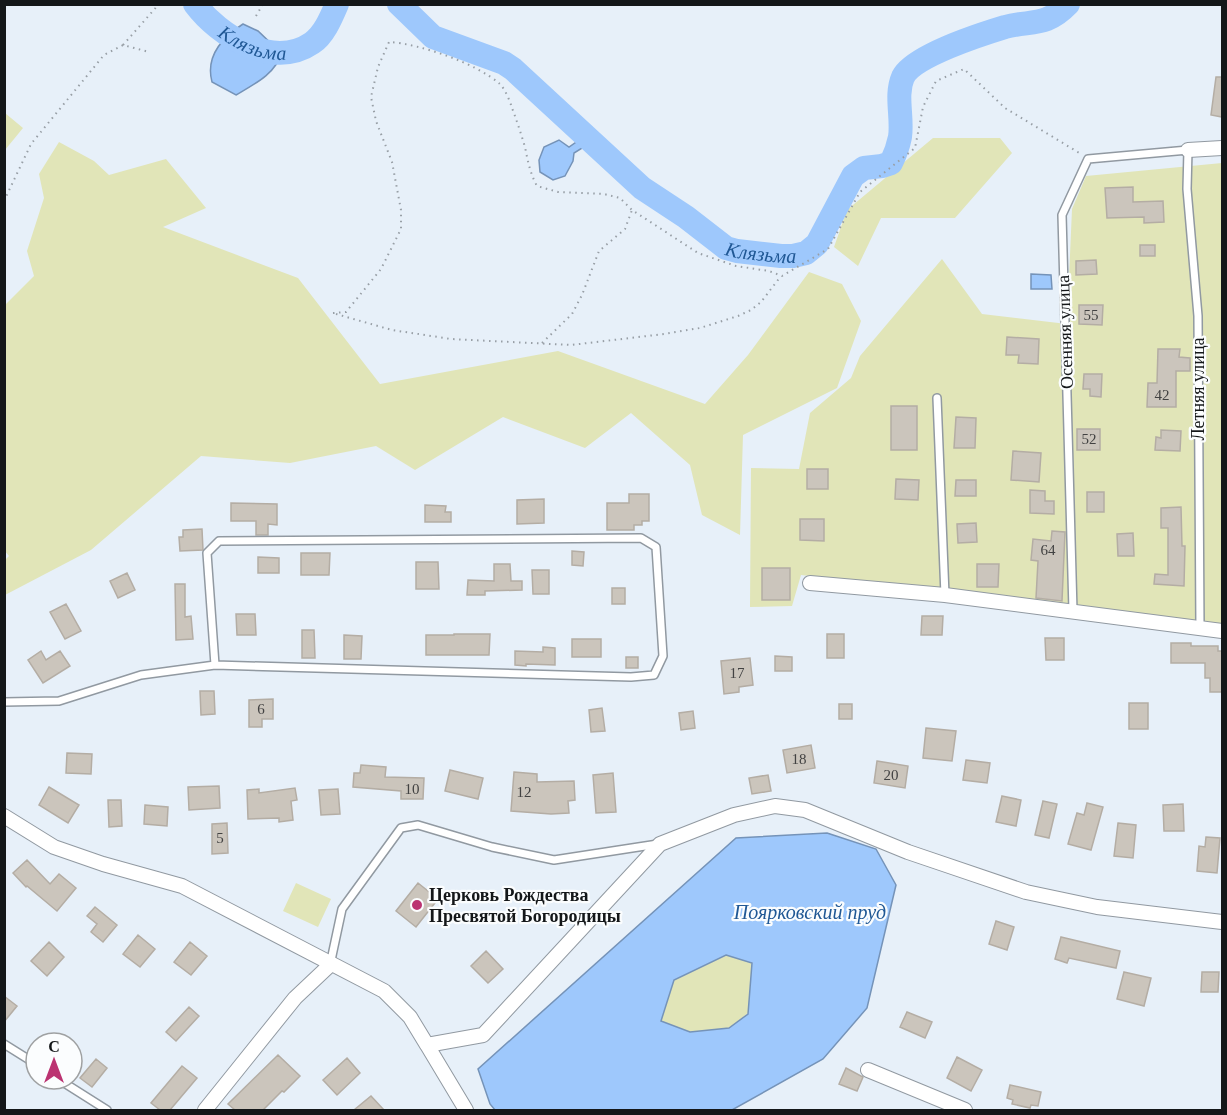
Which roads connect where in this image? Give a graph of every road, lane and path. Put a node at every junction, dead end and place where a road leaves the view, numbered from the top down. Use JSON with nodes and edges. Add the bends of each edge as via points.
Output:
{"nodes":[{"id":1,"x":159,"y":4,"type":"edge"},
{"id":2,"x":262,"y":4,"type":"edge"},
{"id":3,"x":256,"y":16,"type":"dead end"},
{"id":4,"x":123,"y":45,"type":"junction"},
{"id":5,"x":149,"y":52,"type":"dead end"},
{"id":6,"x":1222,"y":148,"type":"edge"},
{"id":7,"x":1188,"y":150,"type":"junction"},
{"id":8,"x":1088,"y":159,"type":"junction"},
{"id":9,"x":4,"y":201,"type":"edge"},
{"id":10,"x":632,"y":210,"type":"junction"},
{"id":11,"x":782,"y":276,"type":"junction"},
{"id":12,"x":542,"y":343,"type":"junction"},
{"id":13,"x":937,"y":398,"type":"dead end"},
{"id":14,"x":810,"y":583,"type":"dead end"},
{"id":15,"x":945,"y":595,"type":"junction"},
{"id":16,"x":1072,"y":611,"type":"junction"},
{"id":17,"x":1200,"y":629,"type":"junction"},
{"id":18,"x":1222,"y":631,"type":"edge"},
{"id":19,"x":215,"y":666,"type":"junction"},
{"id":20,"x":4,"y":702,"type":"edge"},
{"id":21,"x":4,"y":816,"type":"edge"},
{"id":22,"x":660,"y":844,"type":"junction"},
{"id":23,"x":1222,"y":922,"type":"edge"},
{"id":24,"x":330,"y":965,"type":"junction"},
{"id":25,"x":4,"y":1044,"type":"edge"},
{"id":26,"x":427,"y":1045,"type":"junction"},
{"id":27,"x":24,"y":1057,"type":"edge"},
{"id":28,"x":868,"y":1070,"type":"dead end"},
{"id":29,"x":77,"y":1091,"type":"edge"},
{"id":30,"x":107,"y":1110,"type":"edge"},
{"id":31,"x":205,"y":1110,"type":"edge"},
{"id":32,"x":466,"y":1110,"type":"edge"},
{"id":33,"x":965,"y":1110,"type":"edge"}],
"edges":[{"from":1,"to":4,"type":"path"},
{"from":2,"to":3,"type":"path"},
{"from":4,"to":5,"type":"path"},
{"from":4,"to":9,"type":"path","via":[[104,55],[31,144]]},
{"from":6,"to":7,"type":"street"},
{"from":7,"to":8,"type":"lane"},
{"from":7,"to":17,"type":"lane","name":"Летняя улица","via":[[1187,189],[1198,316]]},
{"from":8,"to":11,"type":"path","via":[[1005,108],[964,69],[936,81],[923,107],[915,148],[860,192],[828,249]]},
{"from":8,"to":16,"type":"lane","name":"Осенняя улица","via":[[1062,215]]},
{"from":10,"to":11,"type":"path","via":[[698,253]]},
{"from":10,"to":12,"type":"path","via":[[625,229],[599,251],[572,314]]},
{"from":10,"to":12,"type":"path","via":[[620,198],[537,186],[529,172],[512,106],[501,85],[432,51],[409,43],[389,42],[371,97],[392,162],[401,229],[381,269],[346,312],[333,313],[416,334]]},
{"from":11,"to":12,"type":"path","via":[[751,310],[700,328],[571,345]]},
{"from":13,"to":15,"type":"lane"},
{"from":14,"to":15,"type":"street"},
{"from":15,"to":16,"type":"street"},
{"from":16,"to":17,"type":"street"},
{"from":17,"to":18,"type":"street"},
{"from":19,"to":19,"type":"lane","via":[[654,675],[663,657],[656,548],[641,538],[219,541],[207,553]]},
{"from":19,"to":20,"type":"lane","via":[[141,675],[59,700]]},
{"from":21,"to":24,"type":"street","via":[[54,847],[182,886]]},
{"from":22,"to":23,"type":"street","via":[[734,815],[775,806],[805,810],[908,852],[1026,892],[1097,907]]},
{"from":22,"to":24,"type":"lane","via":[[554,860],[418,825],[401,828],[342,909]]},
{"from":22,"to":26,"type":"street","via":[[483,1035]]},
{"from":24,"to":26,"type":"street","via":[[384,991],[410,1017]]},
{"from":24,"to":31,"type":"street","via":[[295,998]]},
{"from":25,"to":27,"type":"lane"},
{"from":26,"to":32,"type":"street"},
{"from":28,"to":33,"type":"street"},
{"from":29,"to":30,"type":"lane"}]}
